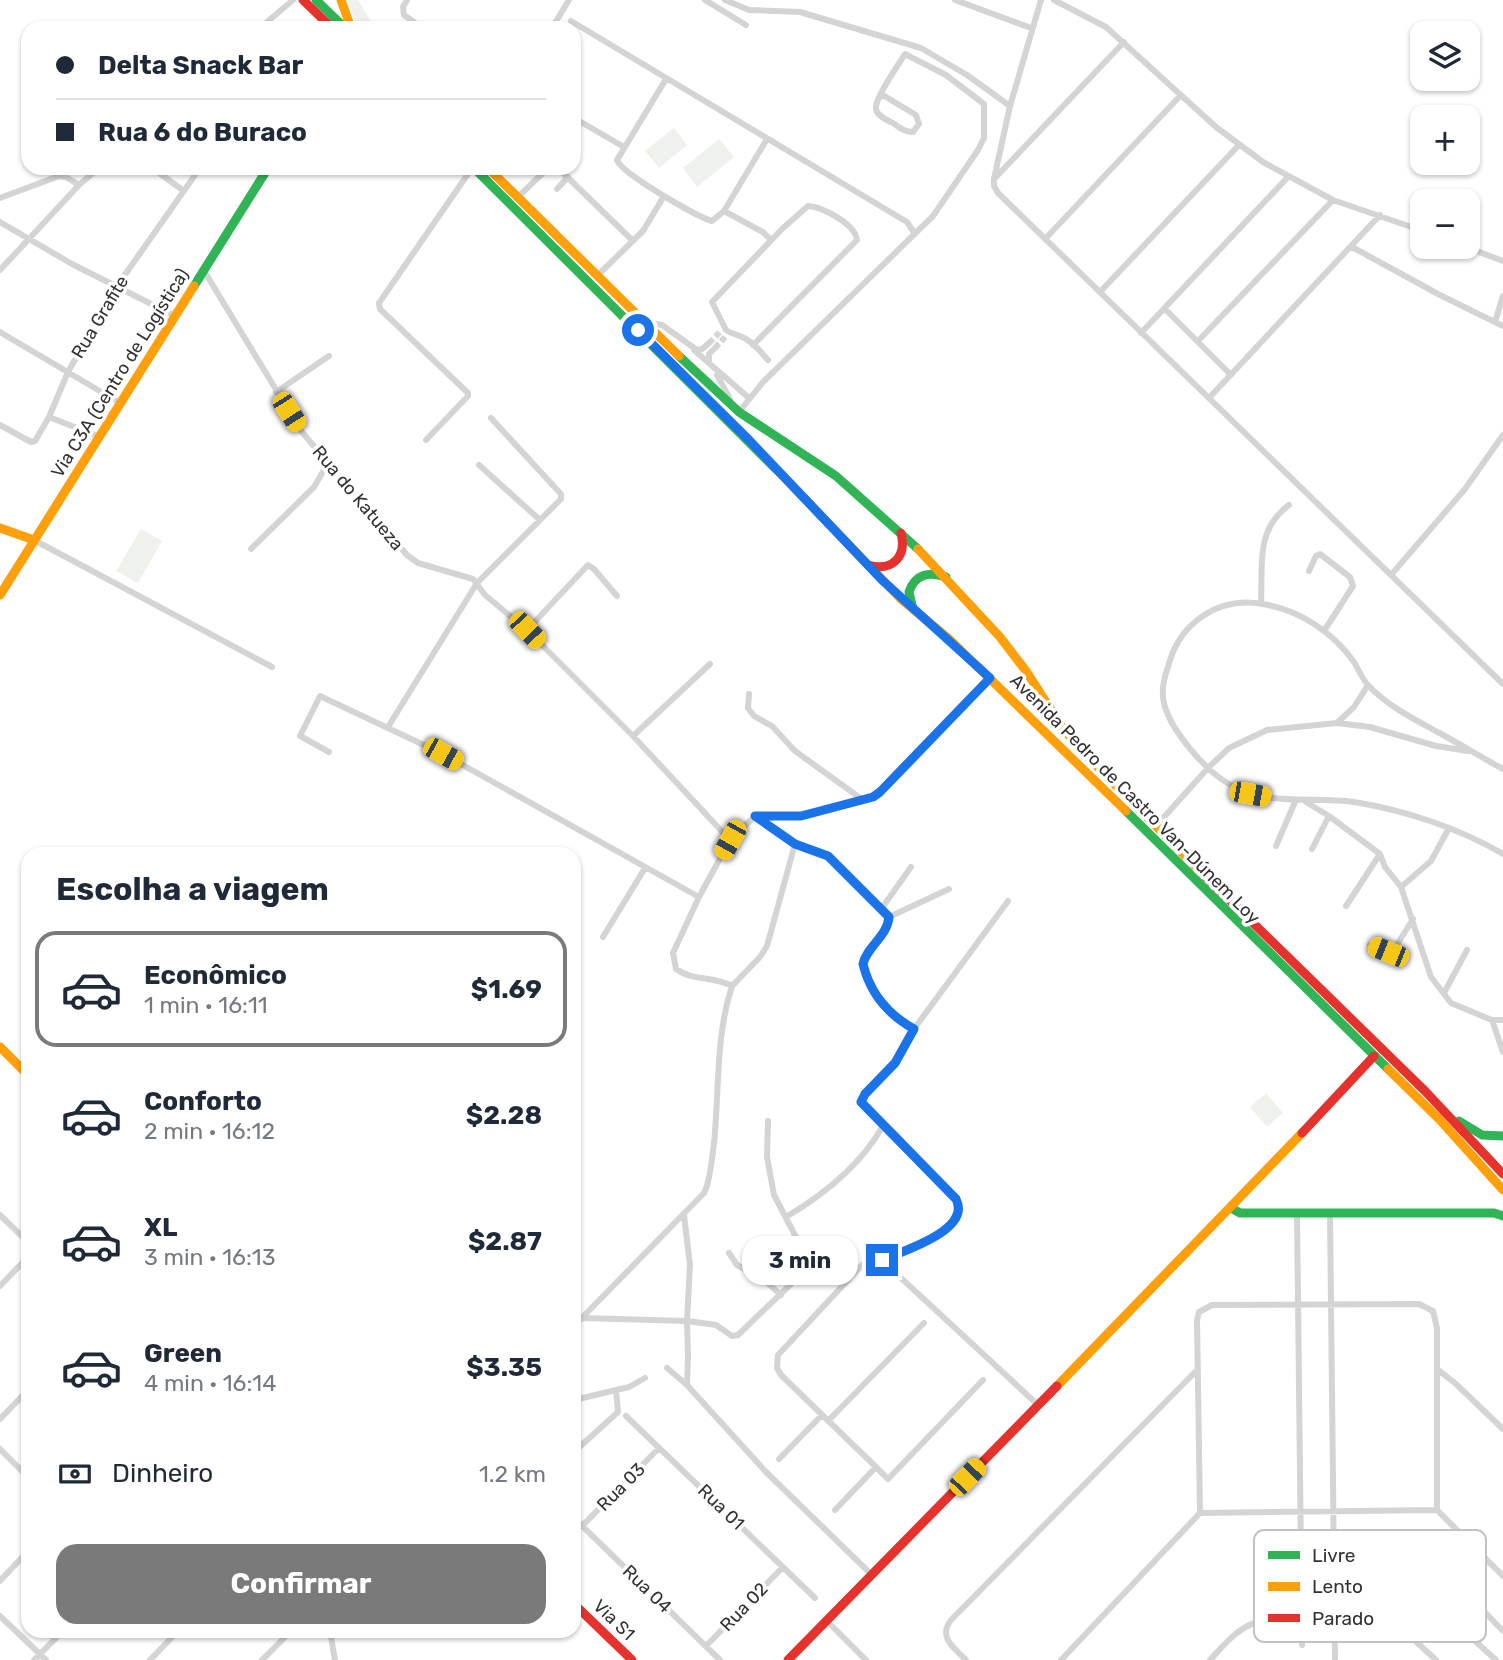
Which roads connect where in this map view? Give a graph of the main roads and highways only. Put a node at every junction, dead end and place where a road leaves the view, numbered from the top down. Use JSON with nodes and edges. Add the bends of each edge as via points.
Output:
{"nodes":[{"id":1,"x":303,"y":0,"type":"edge"},
{"id":2,"x":316,"y":0,"type":"edge"},
{"id":3,"x":341,"y":0,"type":"edge"},
{"id":4,"x":325,"y":21,"type":"edge"},
{"id":5,"x":340,"y":21,"type":"edge"},
{"id":6,"x":346,"y":21,"type":"edge"},
{"id":7,"x":263,"y":175,"type":"edge"},
{"id":8,"x":480,"y":175,"type":"edge"},
{"id":9,"x":495,"y":175,"type":"edge"},
{"id":10,"x":0,"y":528,"type":"edge"},
{"id":11,"x":896,"y":528,"type":"junction"},
{"id":12,"x":34,"y":540,"type":"junction"},
{"id":13,"x":864,"y":562,"type":"junction"},
{"id":14,"x":947,"y":578,"type":"junction"},
{"id":15,"x":0,"y":595,"type":"edge"},
{"id":16,"x":916,"y":612,"type":"junction"},
{"id":17,"x":0,"y":1047,"type":"edge"},
{"id":18,"x":1374,"y":1056,"type":"junction"},
{"id":19,"x":21,"y":1067,"type":"edge"},
{"id":20,"x":1445,"y":1111,"type":"junction"},
{"id":21,"x":1503,"y":1136,"type":"edge"},
{"id":22,"x":1503,"y":1174,"type":"edge"},
{"id":23,"x":1503,"y":1189,"type":"edge"},
{"id":24,"x":1231,"y":1208,"type":"junction"},
{"id":25,"x":1503,"y":1216,"type":"edge"},
{"id":26,"x":581,"y":1611,"type":"edge"},
{"id":27,"x":632,"y":1660,"type":"edge"},
{"id":28,"x":788,"y":1660,"type":"edge"}],
"edges":[{"from":1,"to":4,"type":"main road"},
{"from":2,"to":5,"type":"main road"},
{"from":3,"to":6,"type":"main road"},
{"from":7,"to":12,"type":"main road","name":"Via C3A (Centro de Logística)"},
{"from":8,"to":13,"type":"main road","name":"Avenida Pedro de Castro Van-Dúnem Loy","via":[[749,440]]},
{"from":9,"to":11,"type":"main road","name":"Avenida Pedro de Castro Van-Dúnem Loy","via":[[731,405],[836,476]]},
{"from":10,"to":12,"type":"main road"},
{"from":11,"to":13,"type":"main road","via":[[904,544],[898,562],[881,569]]},
{"from":11,"to":14,"type":"main road","name":"Avenida Pedro de Castro Van-Dúnem Loy"},
{"from":12,"to":15,"type":"main road","name":"Via C3A (Centro de Logística)"},
{"from":13,"to":16,"type":"main road","name":"Avenida Pedro de Castro Van-Dúnem Loy"},
{"from":14,"to":16,"type":"main road","via":[[932,572],[915,580],[909,594]]},
{"from":14,"to":20,"type":"main road","name":"Avenida Pedro de Castro Van-Dúnem Loy","via":[[1017,657],[1073,741]]},
{"from":16,"to":18,"type":"main road","name":"Avenida Pedro de Castro Van-Dúnem Loy","via":[[990,678]]},
{"from":17,"to":19,"type":"main road"},
{"from":18,"to":23,"type":"main road","name":"Avenida Pedro de Castro Van-Dúnem Loy"},
{"from":18,"to":24,"type":"main road"},
{"from":20,"to":21,"type":"main road","via":[[1482,1135]]},
{"from":20,"to":22,"type":"main road","name":"Avenida Pedro de Castro Van-Dúnem Loy"},
{"from":24,"to":25,"type":"main road","via":[[1240,1213]]},
{"from":24,"to":28,"type":"main road"},
{"from":26,"to":27,"type":"main road","name":"Via S1"}]}
